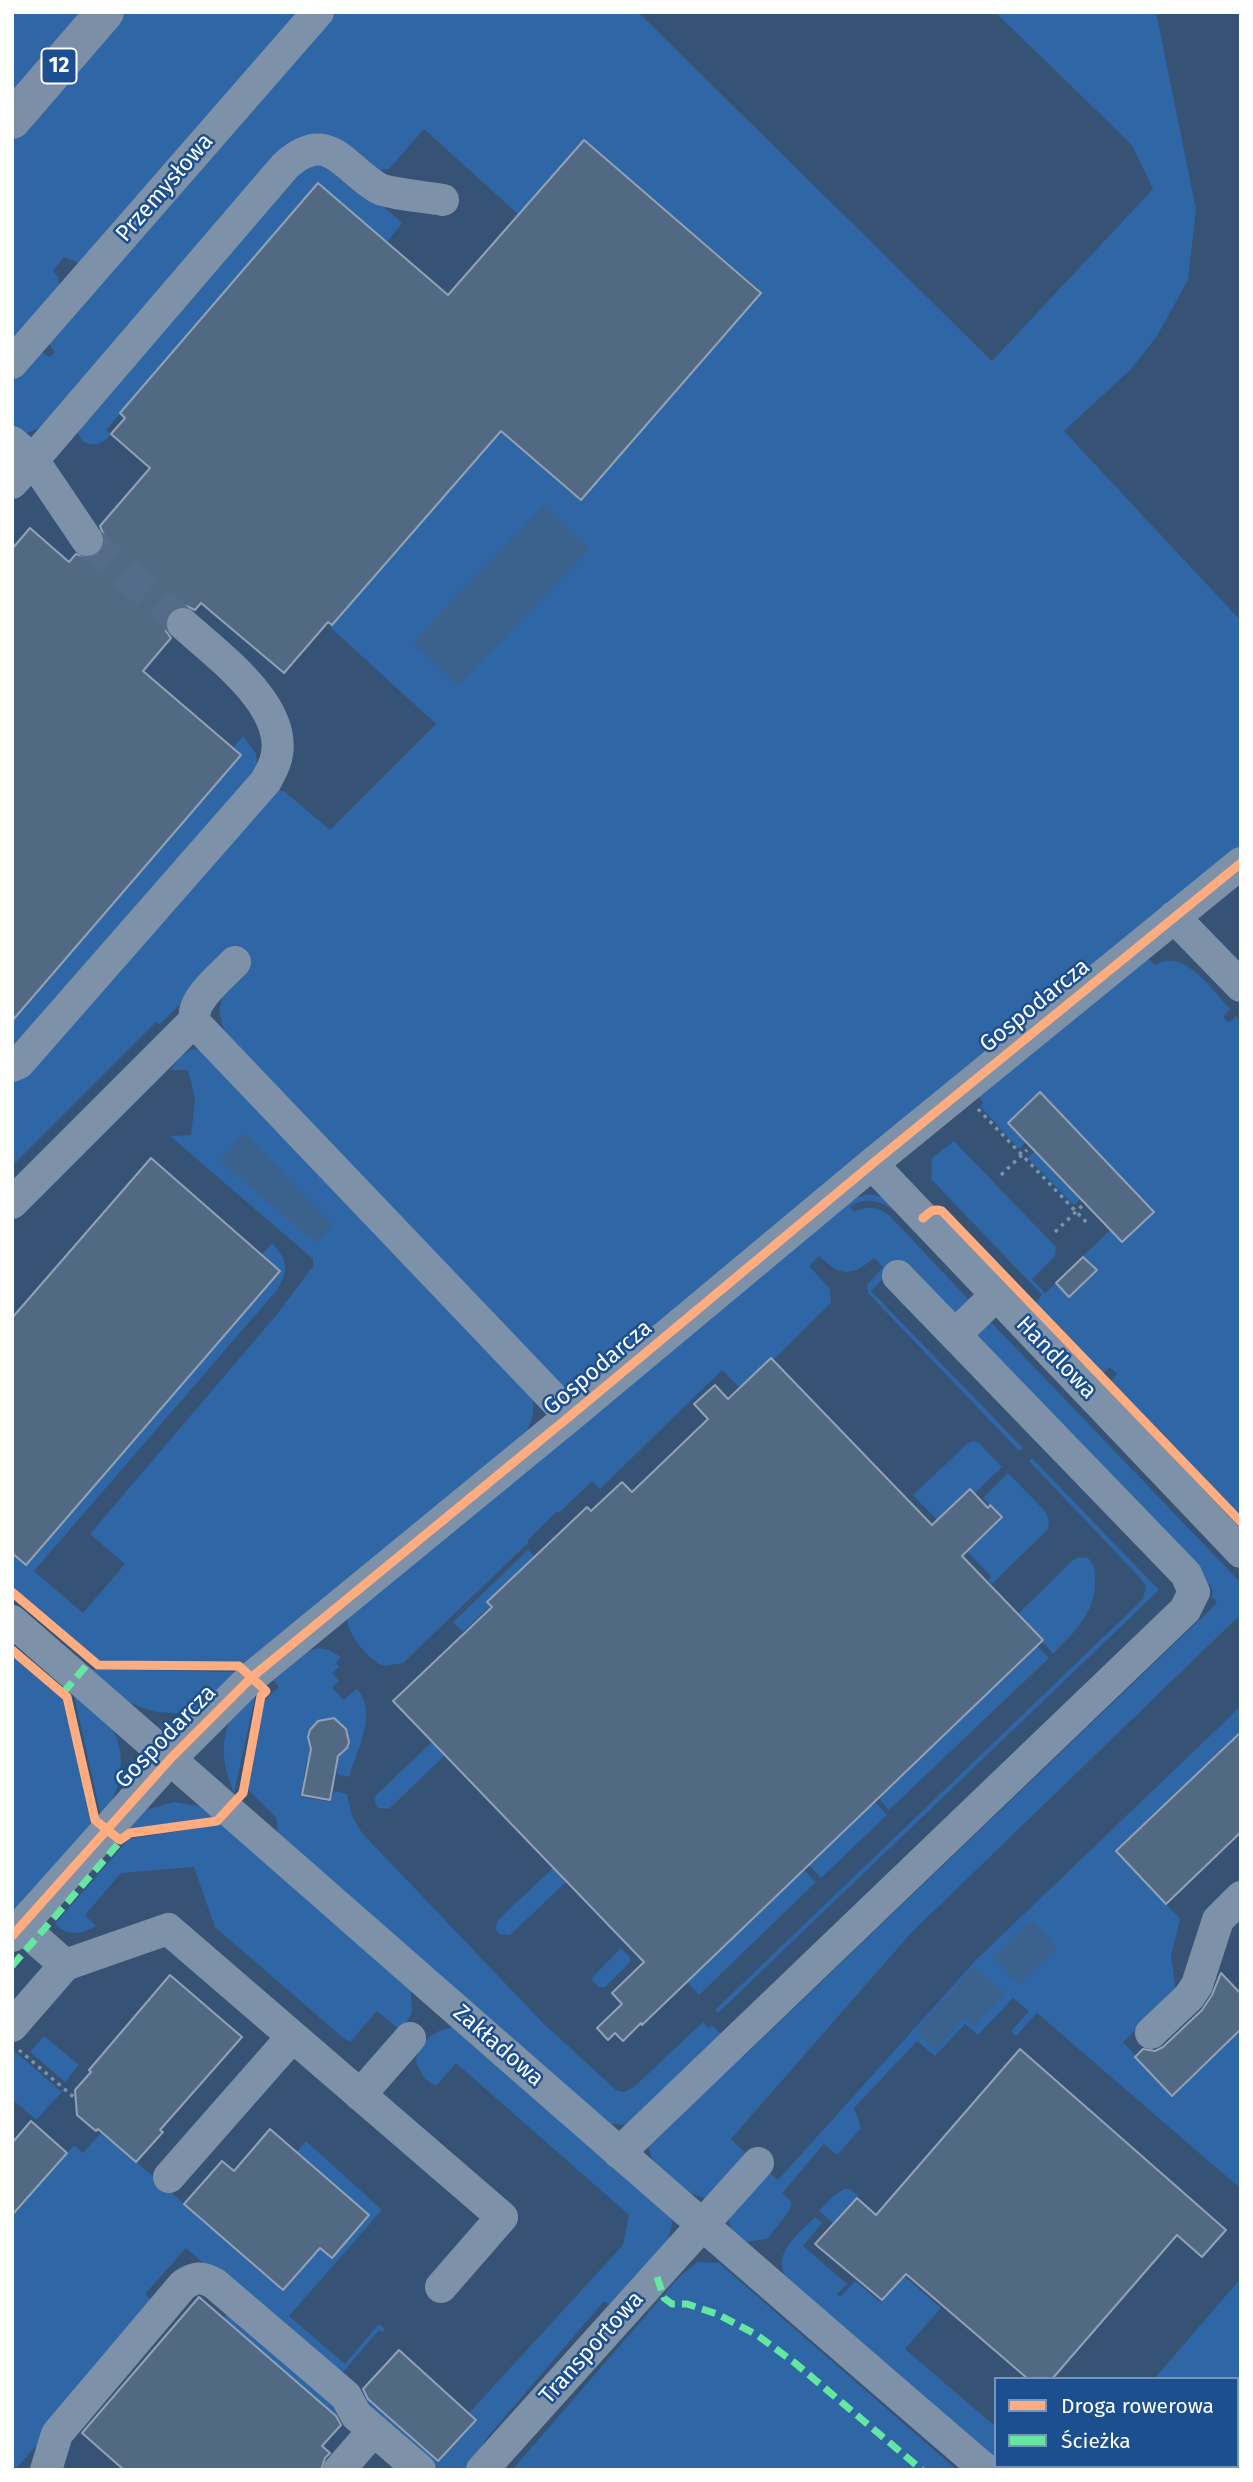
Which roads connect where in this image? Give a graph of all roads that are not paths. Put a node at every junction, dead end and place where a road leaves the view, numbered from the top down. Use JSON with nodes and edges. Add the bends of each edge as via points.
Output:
{"nodes":[{"id":1,"x":105,"y":12,"type":"edge"},
{"id":2,"x":318,"y":12,"type":"edge"},
{"id":3,"x":12,"y":120,"type":"edge"},
{"id":4,"x":443,"y":200,"type":"dead end"},
{"id":5,"x":12,"y":363,"type":"edge"},
{"id":6,"x":19,"y":462,"type":"edge"},
{"id":7,"x":87,"y":540,"type":"tunnel mouth"},
{"id":8,"x":183,"y":624,"type":"tunnel mouth"},
{"id":9,"x":1241,"y":863,"type":"edge"},
{"id":10,"x":1174,"y":917,"type":"junction"},
{"id":11,"x":234,"y":962,"type":"dead end"},
{"id":12,"x":1241,"y":986,"type":"edge"},
{"id":13,"x":194,"y":1021,"type":"junction"},
{"id":14,"x":12,"y":1066,"type":"edge"},
{"id":15,"x":872,"y":1164,"type":"junction"},
{"id":16,"x":12,"y":1203,"type":"edge"},
{"id":17,"x":898,"y":1276,"type":"dead end"},
{"id":18,"x":996,"y":1295,"type":"junction"},
{"id":19,"x":955,"y":1335,"type":"junction"},
{"id":20,"x":570,"y":1416,"type":"junction"},
{"id":21,"x":1241,"y":1552,"type":"edge"},
{"id":22,"x":12,"y":1621,"type":"edge"},
{"id":23,"x":170,"y":1758,"type":"junction"},
{"id":24,"x":1241,"y":1897,"type":"edge"},
{"id":25,"x":17,"y":1931,"type":"edge"},
{"id":26,"x":65,"y":1965,"type":"junction"},
{"id":27,"x":12,"y":2026,"type":"edge"},
{"id":28,"x":1152,"y":2034,"type":"dead end"},
{"id":29,"x":292,"y":2037,"type":"junction"},
{"id":30,"x":410,"y":2038,"type":"dead end"},
{"id":31,"x":360,"y":2095,"type":"junction"},
{"id":32,"x":619,"y":2153,"type":"junction"},
{"id":33,"x":758,"y":2163,"type":"dead end"},
{"id":34,"x":169,"y":2177,"type":"dead end"},
{"id":35,"x":701,"y":2226,"type":"junction"},
{"id":36,"x":441,"y":2287,"type":"dead end"},
{"id":37,"x":374,"y":2430,"type":"junction"},
{"id":38,"x":50,"y":2468,"type":"edge"},
{"id":39,"x":339,"y":2470,"type":"edge"},
{"id":40,"x":420,"y":2470,"type":"edge"},
{"id":41,"x":482,"y":2470,"type":"edge"},
{"id":42,"x":986,"y":2470,"type":"edge"}],
"edges":[{"from":1,"to":3,"type":"main road","number":"12"},
{"from":2,"to":5,"type":"street","name":"Przemysłowa"},
{"from":4,"to":6,"type":"street","via":[[380,189],[339,156],[316,149],[300,153]]},
{"from":6,"to":7,"type":"street"},
{"from":8,"to":14,"type":"street","via":[[247,682],[265,706],[277,736],[276,761],[265,781]]},
{"from":9,"to":10,"type":"street","name":"Gospodarcza"},
{"from":10,"to":12,"type":"street"},
{"from":10,"to":15,"type":"street","name":"Gospodarcza"},
{"from":11,"to":13,"type":"street","via":[[196,1004]]},
{"from":13,"to":16,"type":"street"},
{"from":13,"to":20,"type":"street"},
{"from":15,"to":18,"type":"street","name":"Handlowa"},
{"from":15,"to":20,"type":"street","name":"Gospodarcza"},
{"from":17,"to":19,"type":"street"},
{"from":18,"to":19,"type":"street"},
{"from":18,"to":21,"type":"street","name":"Handlowa"},
{"from":19,"to":32,"type":"street","via":[[1186,1574],[1194,1592],[1175,1620]]},
{"from":20,"to":23,"type":"street","name":"Gospodarcza","via":[[252,1677]]},
{"from":22,"to":23,"type":"street","name":"Zakładowa"},
{"from":23,"to":25,"type":"street","name":"Gospodarcza"},
{"from":23,"to":32,"type":"street","name":"Zakładowa"},
{"from":24,"to":28,"type":"street","via":[[1218,1920],[1189,1997]]},
{"from":25,"to":26,"type":"street"},
{"from":26,"to":27,"type":"street"},
{"from":26,"to":29,"type":"street","via":[[168,1930]]},
{"from":29,"to":31,"type":"street"},
{"from":29,"to":34,"type":"street"},
{"from":30,"to":31,"type":"street"},
{"from":31,"to":36,"type":"street","via":[[502,2217]]},
{"from":32,"to":35,"type":"street","name":"Zakładowa"},
{"from":33,"to":35,"type":"street","name":"Transportowa"},
{"from":35,"to":41,"type":"street","name":"Transportowa"},
{"from":35,"to":42,"type":"street","name":"Zakładowa"},
{"from":37,"to":38,"type":"street","via":[[356,2415],[346,2396],[215,2284],[204,2277],[194,2278],[57,2434]]},
{"from":37,"to":39,"type":"street"},
{"from":37,"to":40,"type":"street"}]}
